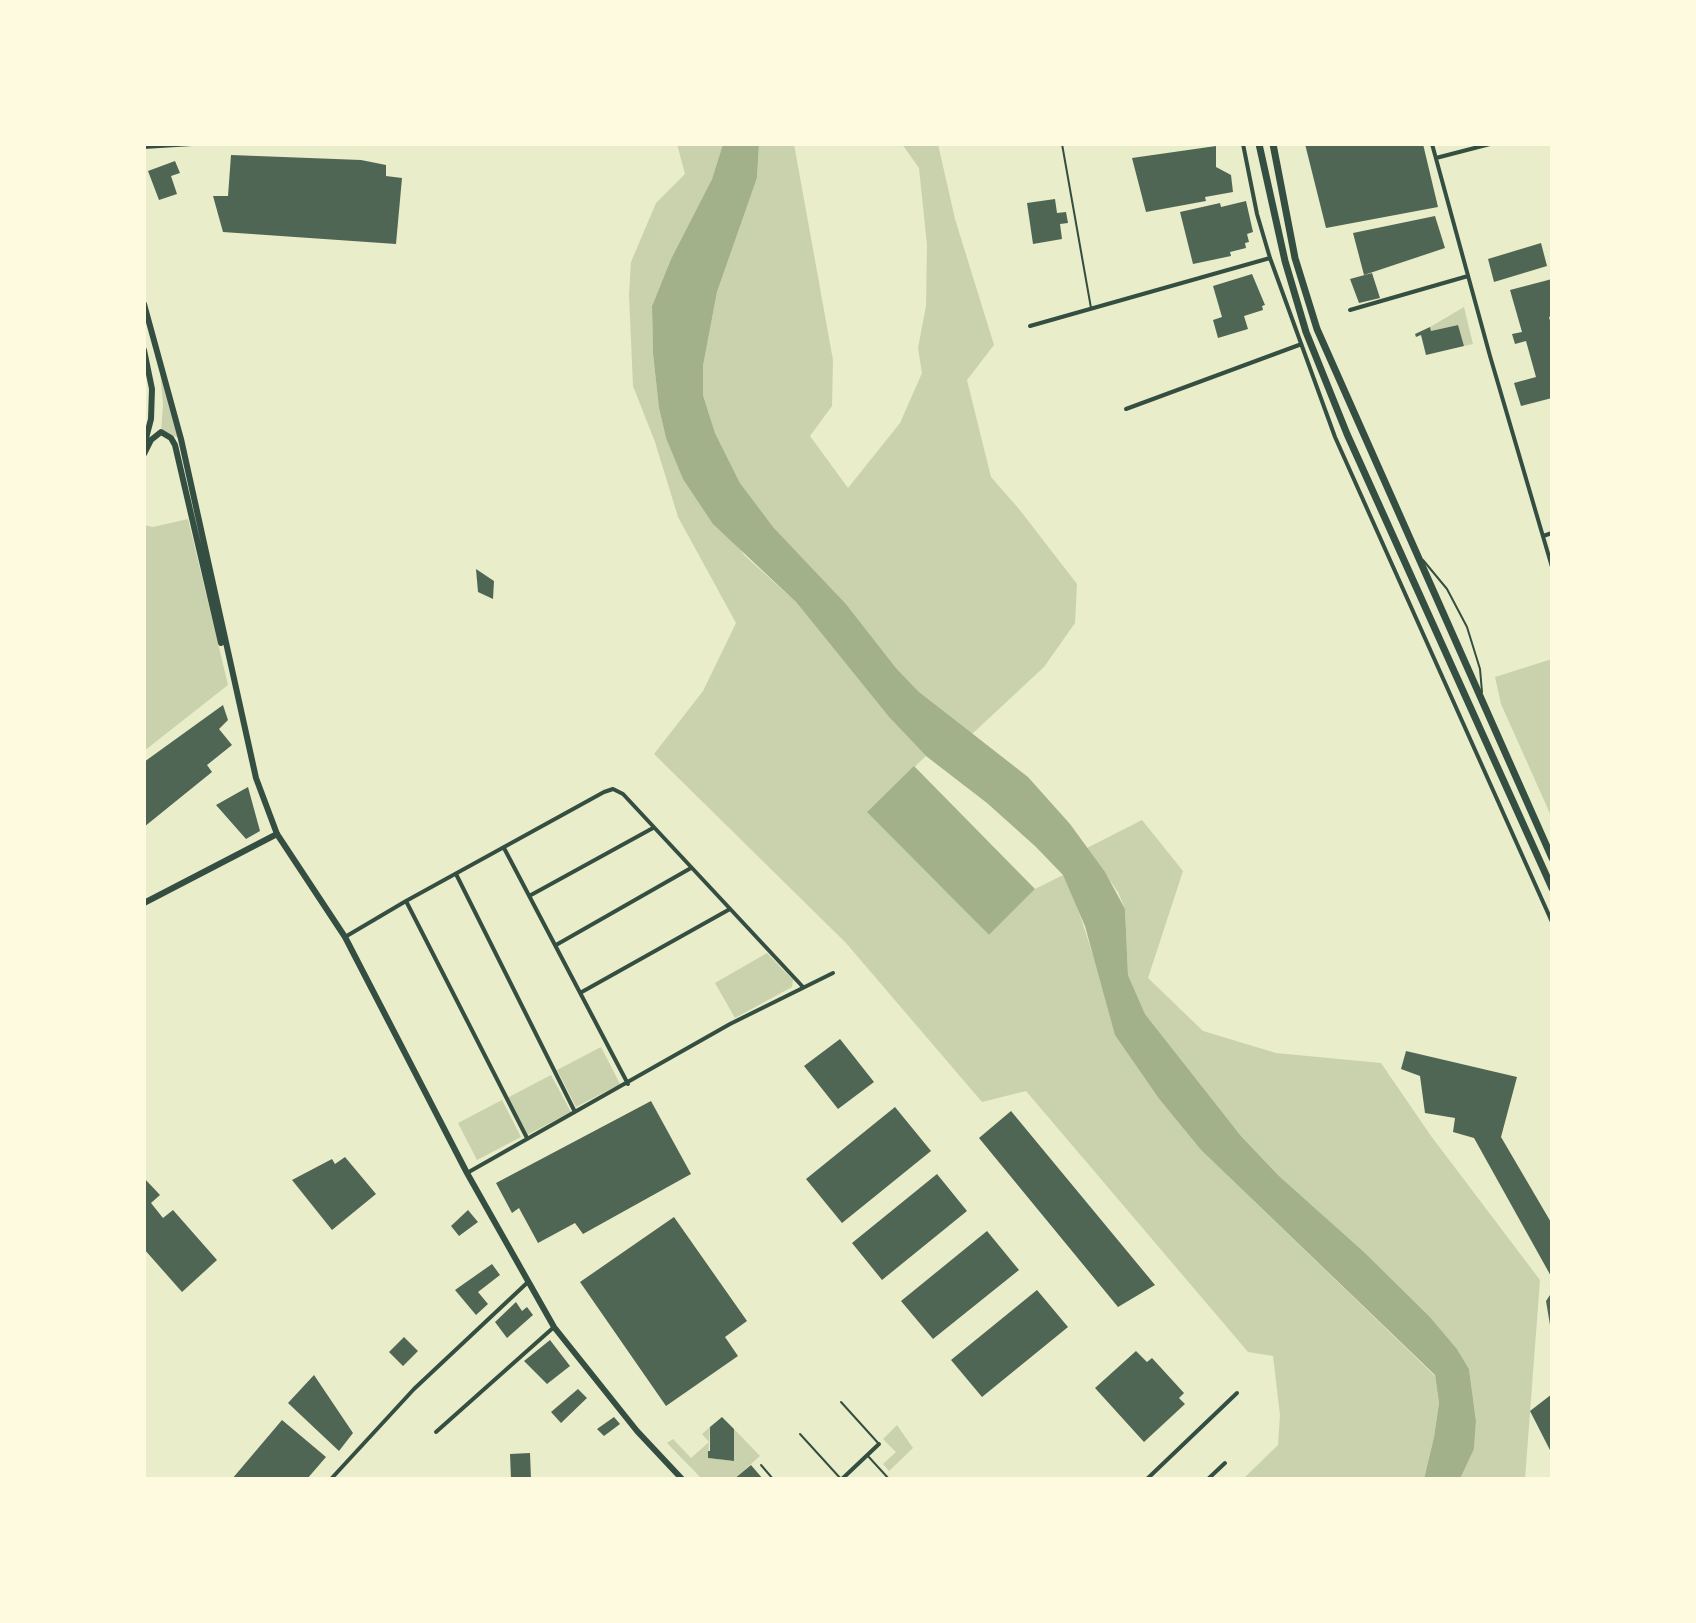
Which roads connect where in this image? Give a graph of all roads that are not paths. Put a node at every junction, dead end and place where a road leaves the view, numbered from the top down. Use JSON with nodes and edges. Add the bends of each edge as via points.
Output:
{"nodes":[{"id":1,"x":192,"y":144,"type":"edge"},
{"id":2,"x":1062,"y":144,"type":"edge"},
{"id":3,"x":1243,"y":144,"type":"edge"},
{"id":4,"x":1259,"y":144,"type":"edge"},
{"id":5,"x":1273,"y":144,"type":"edge"},
{"id":6,"x":1432,"y":144,"type":"edge"},
{"id":7,"x":1490,"y":144,"type":"edge"},
{"id":8,"x":144,"y":147,"type":"edge"},
{"id":9,"x":1436,"y":158,"type":"junction"},
{"id":10,"x":1270,"y":258,"type":"junction"},
{"id":11,"x":1468,"y":276,"type":"junction"},
{"id":12,"x":144,"y":304,"type":"edge"},
{"id":13,"x":1091,"y":308,"type":"junction"},
{"id":14,"x":1350,"y":310,"type":"dead end"},
{"id":15,"x":1030,"y":326,"type":"dead end"},
{"id":16,"x":1299,"y":345,"type":"junction"},
{"id":17,"x":144,"y":350,"type":"edge"},
{"id":18,"x":1126,"y":409,"type":"dead end"},
{"id":19,"x":144,"y":446,"type":"edge"},
{"id":20,"x":144,"y":454,"type":"edge"},
{"id":21,"x":1552,"y":534,"type":"edge"},
{"id":22,"x":1543,"y":536,"type":"junction"},
{"id":23,"x":1414,"y":551,"type":"junction"},
{"id":24,"x":1552,"y":567,"type":"edge"},
{"id":25,"x":232,"y":678,"type":"junction"},
{"id":26,"x":1482,"y":704,"type":"junction"},
{"id":27,"x":653,"y":828,"type":"junction"},
{"id":28,"x":277,"y":834,"type":"junction"},
{"id":29,"x":504,"y":848,"type":"junction"},
{"id":30,"x":1552,"y":858,"type":"edge"},
{"id":31,"x":691,"y":868,"type":"junction"},
{"id":32,"x":456,"y":874,"type":"junction"},
{"id":33,"x":1552,"y":888,"type":"edge"},
{"id":34,"x":531,"y":896,"type":"junction"},
{"id":35,"x":406,"y":901,"type":"junction"},
{"id":36,"x":144,"y":903,"type":"edge"},
{"id":37,"x":730,"y":909,"type":"junction"},
{"id":38,"x":1552,"y":922,"type":"edge"},
{"id":39,"x":345,"y":937,"type":"junction"},
{"id":40,"x":556,"y":945,"type":"junction"},
{"id":41,"x":833,"y":973,"type":"dead end"},
{"id":42,"x":803,"y":987,"type":"junction"},
{"id":43,"x":580,"y":993,"type":"junction"},
{"id":44,"x":628,"y":1084,"type":"junction"},
{"id":45,"x":575,"y":1112,"type":"junction"},
{"id":46,"x":527,"y":1138,"type":"junction"},
{"id":47,"x":467,"y":1173,"type":"junction"},
{"id":48,"x":528,"y":1282,"type":"junction"},
{"id":49,"x":554,"y":1327,"type":"junction"},
{"id":50,"x":1237,"y":1393,"type":"dead end"},
{"id":51,"x":841,"y":1402,"type":"dead end"},
{"id":52,"x":436,"y":1432,"type":"dead end"},
{"id":53,"x":800,"y":1434,"type":"dead end"},
{"id":54,"x":879,"y":1444,"type":"joint"},
{"id":55,"x":867,"y":1455,"type":"junction"},
{"id":56,"x":1225,"y":1463,"type":"dead end"},
{"id":57,"x":761,"y":1465,"type":"dead end"},
{"id":58,"x":331,"y":1479,"type":"edge"},
{"id":59,"x":682,"y":1479,"type":"edge"},
{"id":60,"x":773,"y":1479,"type":"edge"},
{"id":61,"x":841,"y":1479,"type":"edge"},
{"id":62,"x":889,"y":1479,"type":"edge"},
{"id":63,"x":1146,"y":1479,"type":"edge"},
{"id":64,"x":1208,"y":1479,"type":"edge"}],
"edges":[{"from":1,"to":8,"type":"street"},
{"from":2,"to":13,"type":"lane"},
{"from":3,"to":10,"type":"street"},
{"from":4,"to":33,"type":"highway","via":[[1279,240],[1306,332],[1347,434]]},
{"from":5,"to":23,"type":"highway","via":[[1295,258],[1317,329]]},
{"from":6,"to":9,"type":"street"},
{"from":7,"to":9,"type":"street"},
{"from":9,"to":11,"type":"street"},
{"from":10,"to":13,"type":"street"},
{"from":10,"to":16,"type":"street"},
{"from":11,"to":14,"type":"street"},
{"from":11,"to":22,"type":"street"},
{"from":12,"to":25,"type":"main road","via":[[181,439]]},
{"from":13,"to":15,"type":"street"},
{"from":16,"to":18,"type":"street"},
{"from":16,"to":38,"type":"street","via":[[1340,448]]},
{"from":17,"to":19,"type":"main road","via":[[152,390],[151,419]]},
{"from":20,"to":25,"type":"main road","via":[[151,440],[161,432],[175,445],[217,631]]},
{"from":21,"to":22,"type":"street"},
{"from":22,"to":24,"type":"street"},
{"from":23,"to":26,"type":"highway"},
{"from":23,"to":26,"type":"lane","via":[[1447,589],[1467,627],[1480,669]]},
{"from":25,"to":28,"type":"main road","via":[[261,795]]},
{"from":26,"to":30,"type":"highway"},
{"from":27,"to":29,"type":"street","via":[[623,794],[613,789]]},
{"from":27,"to":31,"type":"street"},
{"from":27,"to":34,"type":"street"},
{"from":28,"to":36,"type":"main road"},
{"from":28,"to":39,"type":"main road"},
{"from":29,"to":32,"type":"street"},
{"from":29,"to":34,"type":"street"},
{"from":31,"to":37,"type":"street"},
{"from":31,"to":40,"type":"street"},
{"from":32,"to":35,"type":"street"},
{"from":32,"to":45,"type":"street"},
{"from":34,"to":40,"type":"street"},
{"from":35,"to":39,"type":"street"},
{"from":35,"to":46,"type":"street"},
{"from":37,"to":42,"type":"street"},
{"from":37,"to":43,"type":"street"},
{"from":39,"to":47,"type":"main road"},
{"from":40,"to":43,"type":"street"},
{"from":41,"to":42,"type":"street"},
{"from":42,"to":44,"type":"street","via":[[730,1024]]},
{"from":43,"to":44,"type":"street"},
{"from":44,"to":45,"type":"street"},
{"from":45,"to":46,"type":"street"},
{"from":46,"to":47,"type":"street"},
{"from":47,"to":48,"type":"main road"},
{"from":48,"to":49,"type":"main road"},
{"from":48,"to":58,"type":"street","via":[[414,1389]]},
{"from":49,"to":52,"type":"street"},
{"from":49,"to":59,"type":"main road","via":[[637,1431]]},
{"from":50,"to":63,"type":"street"},
{"from":51,"to":54,"type":"lane"},
{"from":53,"to":61,"type":"lane"},
{"from":54,"to":55,"type":"street"},
{"from":55,"to":61,"type":"street"},
{"from":55,"to":62,"type":"lane"},
{"from":56,"to":64,"type":"street"},
{"from":57,"to":60,"type":"lane"}]}
